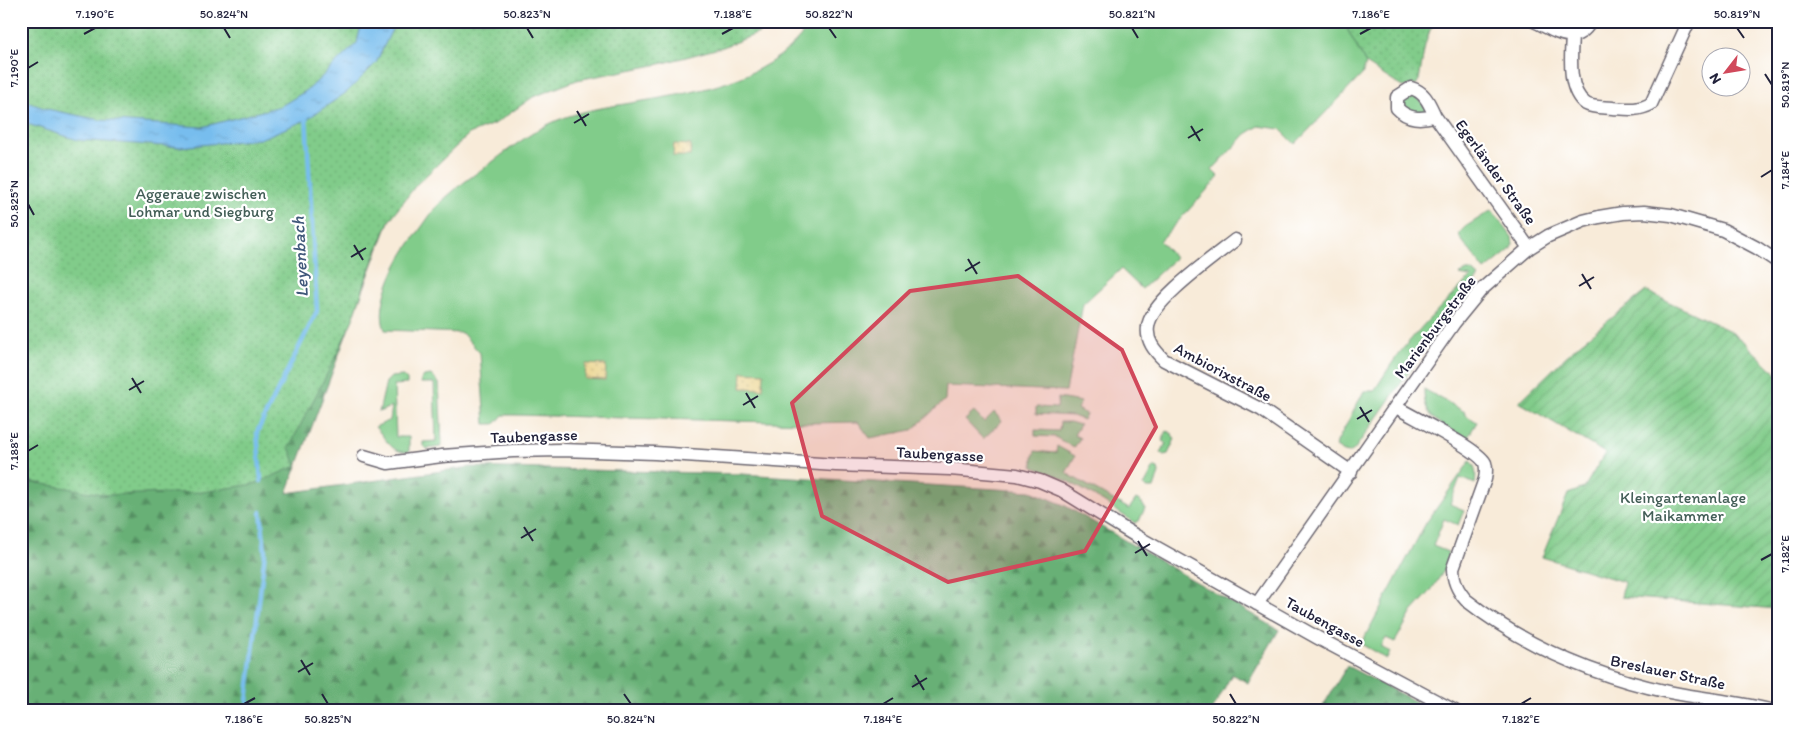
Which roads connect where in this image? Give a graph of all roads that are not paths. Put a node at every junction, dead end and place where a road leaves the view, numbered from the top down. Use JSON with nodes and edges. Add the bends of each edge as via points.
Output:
{"nodes":[{"id":1,"x":1534,"y":21,"type":"edge"},
{"id":2,"x":1591,"y":21,"type":"edge"},
{"id":3,"x":1689,"y":21,"type":"edge"},
{"id":4,"x":1572,"y":36,"type":"junction"},
{"id":5,"x":1435,"y":116,"type":"dead end"},
{"id":6,"x":1235,"y":240,"type":"dead end"},
{"id":7,"x":1530,"y":248,"type":"junction"},
{"id":8,"x":1778,"y":262,"type":"edge"},
{"id":9,"x":1396,"y":407,"type":"junction"},
{"id":10,"x":364,"y":456,"type":"dead end"},
{"id":11,"x":1351,"y":472,"type":"junction"},
{"id":12,"x":1257,"y":604,"type":"junction"},
{"id":13,"x":1455,"y":711,"type":"edge"},
{"id":14,"x":1774,"y":711,"type":"edge"}],
"edges":[{"from":1,"to":4,"type":"street"},
{"from":2,"to":4,"type":"street","via":[[1583,33]]},
{"from":3,"to":4,"type":"street","via":[[1651,104],[1640,110],[1590,106],[1583,101],[1572,76]]},
{"from":5,"to":7,"type":"street","name":"Egerländer Straße"},
{"from":6,"to":11,"type":"street","name":"Ambiorixstraße","via":[[1155,310],[1148,327],[1155,352],[1164,360],[1262,410]]},
{"from":7,"to":8,"type":"street","name":"Marienburgstraße","via":[[1582,221],[1623,213],[1659,213],[1723,230]]},
{"from":7,"to":9,"type":"street","name":"Marienburgstraße","via":[[1481,290]]},
{"from":9,"to":11,"type":"street","name":"Marienburgstraße"},
{"from":9,"to":14,"type":"street","name":"Breslauer Straße","via":[[1473,450],[1487,470],[1452,568],[1455,583],[1466,600],[1516,635],[1599,674],[1671,692]]},
{"from":10,"to":12,"type":"street","name":"Taubengasse","via":[[388,463],[512,451],[646,452],[1017,475],[1061,490]]},
{"from":11,"to":12,"type":"street","name":"Marienburgstraße"},
{"from":12,"to":13,"type":"street","name":"Taubengasse"}]}
